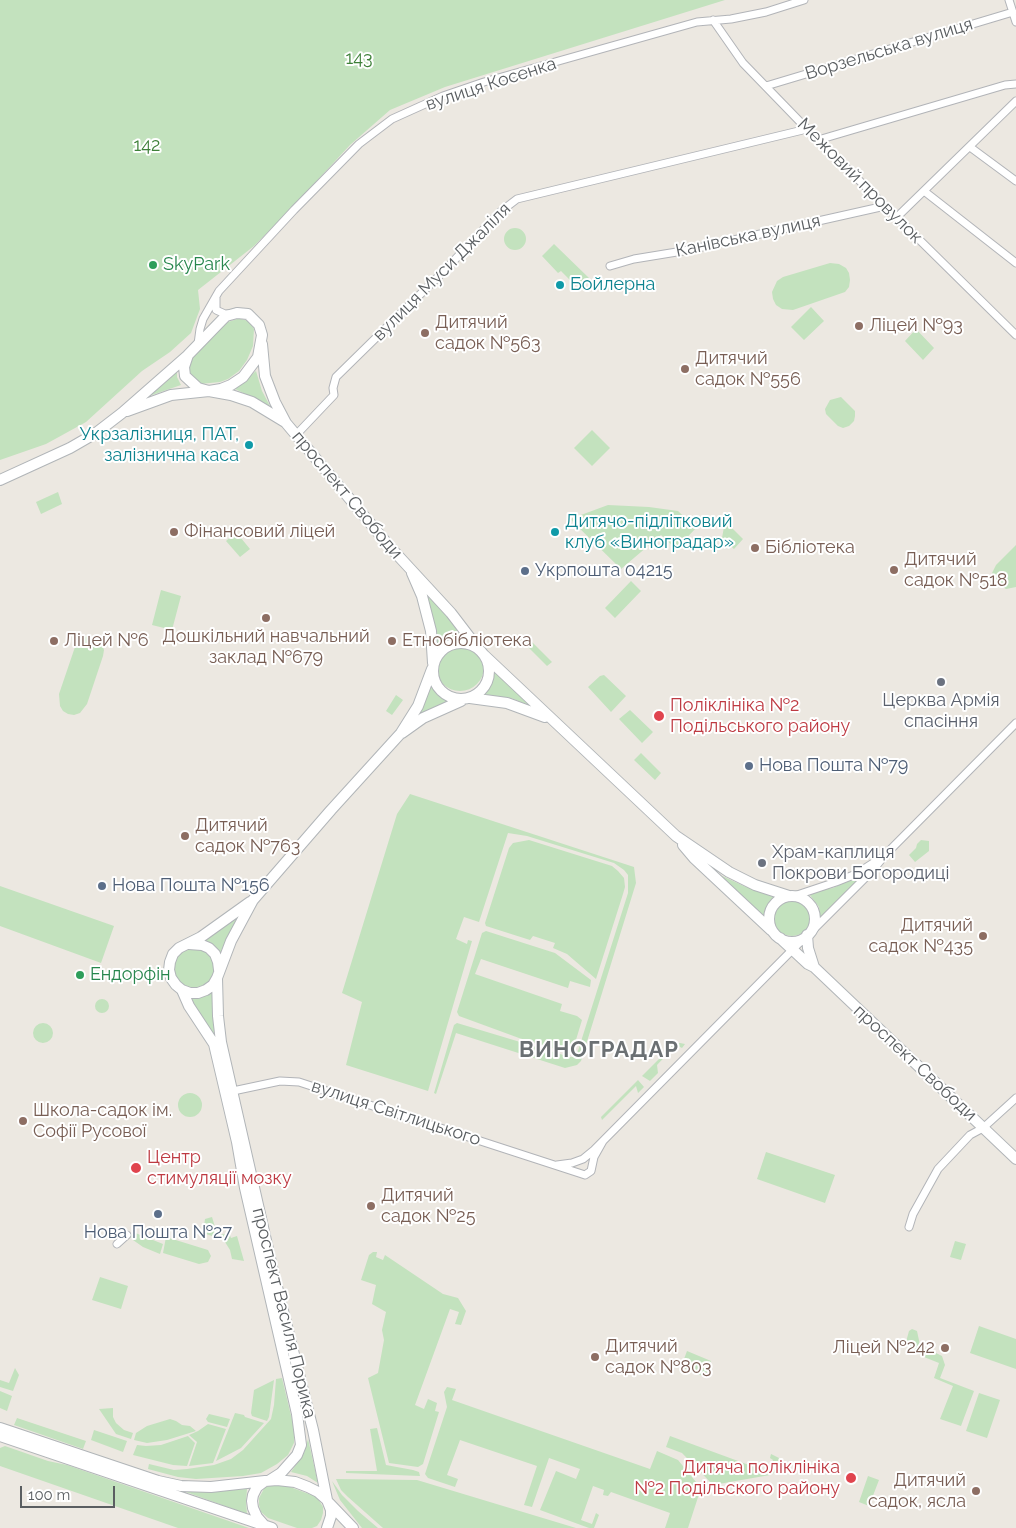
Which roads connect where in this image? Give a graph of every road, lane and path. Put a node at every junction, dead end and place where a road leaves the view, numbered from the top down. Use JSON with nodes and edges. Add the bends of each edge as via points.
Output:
{"nodes":[{"id":1,"x":804,"y":0,"type":"edge"},
{"id":2,"x":1010,"y":0,"type":"edge"},
{"id":3,"x":1013,"y":12,"type":"junction"},
{"id":4,"x":713,"y":20,"type":"junction"},
{"id":5,"x":1016,"y":22,"type":"edge"},
{"id":6,"x":1016,"y":84,"type":"edge"},
{"id":7,"x":766,"y":86,"type":"junction"},
{"id":8,"x":1016,"y":101,"type":"edge"},
{"id":9,"x":807,"y":129,"type":"junction"},
{"id":10,"x":818,"y":140,"type":"junction"},
{"id":11,"x":970,"y":148,"type":"junction"},
{"id":12,"x":1016,"y":181,"type":"edge"},
{"id":13,"x":924,"y":191,"type":"junction"},
{"id":14,"x":885,"y":206,"type":"junction"},
{"id":15,"x":897,"y":217,"type":"junction"},
{"id":16,"x":1016,"y":263,"type":"edge"},
{"id":17,"x":610,"y":266,"type":"dead end"},
{"id":18,"x":216,"y":295,"type":"junction"},
{"id":19,"x":231,"y":314,"type":"junction"},
{"id":20,"x":1016,"y":335,"type":"edge"},
{"id":21,"x":198,"y":344,"type":"junction"},
{"id":22,"x":262,"y":344,"type":"junction"},
{"id":23,"x":188,"y":355,"type":"junction"},
{"id":24,"x":209,"y":390,"type":"junction"},
{"id":25,"x":122,"y":413,"type":"junction"},
{"id":26,"x":286,"y":423,"type":"junction"},
{"id":27,"x":296,"y":435,"type":"junction"},
{"id":28,"x":0,"y":480,"type":"edge"},
{"id":29,"x":409,"y":568,"type":"junction"},
{"id":30,"x":480,"y":651,"type":"junction"},
{"id":31,"x":433,"y":666,"type":"junction"},
{"id":32,"x":467,"y":699,"type":"junction"},
{"id":33,"x":552,"y":720,"type":"junction"},
{"id":34,"x":1016,"y":722,"type":"edge"},
{"id":35,"x":401,"y":734,"type":"junction"},
{"id":36,"x":676,"y":836,"type":"junction"},
{"id":37,"x":885,"y":855,"type":"junction"},
{"id":38,"x":792,"y":896,"type":"junction"},
{"id":39,"x":253,"y":900,"type":"junction"},
{"id":40,"x":809,"y":933,"type":"junction"},
{"id":41,"x":776,"y":935,"type":"junction"},
{"id":42,"x":185,"y":945,"type":"junction"},
{"id":43,"x":793,"y":951,"type":"junction"},
{"id":44,"x":814,"y":967,"type":"junction"},
{"id":45,"x":218,"y":974,"type":"junction"},
{"id":46,"x":182,"y":990,"type":"junction"},
{"id":47,"x":233,"y":1091,"type":"junction"},
{"id":48,"x":1016,"y":1098,"type":"edge"},
{"id":49,"x":983,"y":1128,"type":"junction"},
{"id":50,"x":603,"y":1141,"type":"junction"},
{"id":51,"x":581,"y":1159,"type":"junction"},
{"id":52,"x":1016,"y":1159,"type":"edge"},
{"id":53,"x":592,"y":1164,"type":"junction"},
{"id":54,"x":556,"y":1165,"type":"junction"},
{"id":55,"x":582,"y":1174,"type":"junction"},
{"id":56,"x":909,"y":1227,"type":"dead end"},
{"id":57,"x":127,"y":1235,"type":"dead end"},
{"id":58,"x":117,"y":1244,"type":"dead end"},
{"id":59,"x":0,"y":1428,"type":"edge"},
{"id":60,"x":0,"y":1436,"type":"edge"},
{"id":61,"x":267,"y":1480,"type":"junction"},
{"id":62,"x":328,"y":1502,"type":"junction"},
{"id":63,"x":268,"y":1527,"type":"edge"},
{"id":64,"x":327,"y":1528,"type":"edge"},
{"id":65,"x":353,"y":1528,"type":"edge"}],
"edges":[{"from":1,"to":4,"type":"street","name":"вулиця Косенка","via":[[766,12]]},
{"from":2,"to":3,"type":"street"},
{"from":3,"to":5,"type":"street"},
{"from":3,"to":7,"type":"street","name":"Ворзельська вулиця"},
{"from":4,"to":7,"type":"street","name":"Межовий провулок","via":[[743,63]]},
{"from":4,"to":18,"type":"street","name":"вулиця Косенка","via":[[484,82],[392,119],[359,144]]},
{"from":6,"to":10,"type":"street"},
{"from":7,"to":9,"type":"street","name":"Межовий провулок"},
{"from":8,"to":11,"type":"street"},
{"from":9,"to":10,"type":"street","name":"Межовий провулок"},
{"from":9,"to":27,"type":"street","name":"вулиця Муси Джаліля","via":[[517,199],[500,212],[336,377],[334,395]]},
{"from":10,"to":14,"type":"street","name":"Межовий провулок"},
{"from":11,"to":12,"type":"street"},
{"from":11,"to":13,"type":"street"},
{"from":13,"to":15,"type":"street"},
{"from":13,"to":16,"type":"street"},
{"from":14,"to":15,"type":"street","name":"Межовий провулок"},
{"from":14,"to":17,"type":"street","name":"Канівська вулиця"},
{"from":15,"to":20,"type":"street","name":"Межовий провулок"},
{"from":18,"to":19,"type":"street","via":[[216,310]]},
{"from":18,"to":21,"type":"street","name":"вулиця Косенка","via":[[203,319]]},
{"from":19,"to":21,"type":"street"},
{"from":19,"to":22,"type":"street","via":[[248,314],[256,320]]},
{"from":21,"to":23,"type":"street"},
{"from":22,"to":24,"type":"street","via":[[258,357],[243,377],[221,389]]},
{"from":22,"to":26,"type":"street","name":"проспект Свободи","via":[[265,376]]},
{"from":23,"to":24,"type":"street","via":[[185,376],[198,388]]},
{"from":23,"to":25,"type":"street"},
{"from":24,"to":25,"type":"street","via":[[171,396]]},
{"from":24,"to":26,"type":"street","name":"проспект Свободи","via":[[252,402]]},
{"from":25,"to":28,"type":"street","via":[[70,448]]},
{"from":26,"to":27,"type":"street","name":"проспект Свободи"},
{"from":27,"to":29,"type":"street","name":"проспект Свободи"},
{"from":29,"to":30,"type":"street","name":"проспект Свободи","via":[[451,613]]},
{"from":29,"to":31,"type":"street","name":"проспект Свободи","via":[[432,631]]},
{"from":30,"to":31,"type":"street","via":[[466,643],[451,644],[442,650]]},
{"from":30,"to":32,"type":"street","via":[[490,670],[488,680],[483,690]]},
{"from":30,"to":33,"type":"street","name":"проспект Свободи"},
{"from":31,"to":32,"type":"street","via":[[434,680],[443,694]]},
{"from":31,"to":35,"type":"street","name":"проспект Василя Порика","via":[[418,706]]},
{"from":32,"to":33,"type":"street","name":"проспект Свободи","via":[[507,703]]},
{"from":32,"to":35,"type":"street","name":"проспект Василя Порика","via":[[423,718]]},
{"from":33,"to":36,"type":"street","name":"проспект Свободи"},
{"from":34,"to":37,"type":"street"},
{"from":35,"to":39,"type":"street","name":"проспект Василя Порика"},
{"from":36,"to":38,"type":"street","name":"проспект Свободи","via":[[729,872],[755,885]]},
{"from":36,"to":41,"type":"street","name":"проспект Свободи","via":[[694,858]]},
{"from":37,"to":38,"type":"street","via":[[856,874]]},
{"from":37,"to":40,"type":"street"},
{"from":38,"to":40,"type":"street","via":[[806,902],[812,909],[814,918]]},
{"from":38,"to":41,"type":"street","via":[[776,902],[771,910],[769,924]]},
{"from":39,"to":42,"type":"street","name":"проспект Василя Порика"},
{"from":39,"to":45,"type":"street","name":"проспект Василя Порика"},
{"from":40,"to":41,"type":"street","via":[[796,941]]},
{"from":40,"to":43,"type":"street"},
{"from":40,"to":44,"type":"street","via":[[808,948]]},
{"from":41,"to":43,"type":"street","name":"проспект Свободи"},
{"from":42,"to":45,"type":"street","name":"проспект Василя Порика","via":[[209,948],[218,962]]},
{"from":42,"to":46,"type":"street","name":"проспект Василя Порика","via":[[173,954],[169,970],[171,978]]},
{"from":43,"to":44,"type":"street","name":"проспект Свободи"},
{"from":43,"to":50,"type":"street"},
{"from":44,"to":49,"type":"street","name":"проспект Свободи"},
{"from":45,"to":46,"type":"street","name":"проспект Василя Порика","via":[[213,985],[206,990],[190,993]]},
{"from":45,"to":47,"type":"street","name":"проспект Василя Порика","via":[[221,1042]]},
{"from":46,"to":61,"type":"street","name":"проспект Василя Порика","via":[[214,1044],[298,1414],[300,1445],[297,1455],[281,1473]]},
{"from":47,"to":54,"type":"street","name":"вулиця Світлицького","via":[[280,1081],[299,1082]]},
{"from":47,"to":62,"type":"street","name":"проспект Василя Порика"},
{"from":48,"to":49,"type":"street"},
{"from":49,"to":52,"type":"street","name":"проспект Свободи"},
{"from":49,"to":56,"type":"street","via":[[970,1135],[938,1169]]},
{"from":50,"to":51,"type":"street"},
{"from":50,"to":53,"type":"street"},
{"from":51,"to":53,"type":"street"},
{"from":51,"to":54,"type":"street","name":"вулиця Світлицького"},
{"from":51,"to":55,"type":"street","via":[[576,1170]]},
{"from":53,"to":55,"type":"street","via":[[591,1171]]},
{"from":54,"to":55,"type":"street","name":"вулиця Світлицького"},
{"from":57,"to":58,"type":"street"},
{"from":59,"to":61,"type":"street","via":[[181,1486],[211,1487]]},
{"from":60,"to":63,"type":"street"},
{"from":61,"to":62,"type":"street","via":[[286,1480],[308,1487]]},
{"from":61,"to":63,"type":"street","name":"проспект Василя Порика","via":[[257,1487],[252,1501],[257,1517]]},
{"from":62,"to":64,"type":"street","name":"проспект Василя Порика","via":[[331,1516]]},
{"from":62,"to":65,"type":"street"}]}
